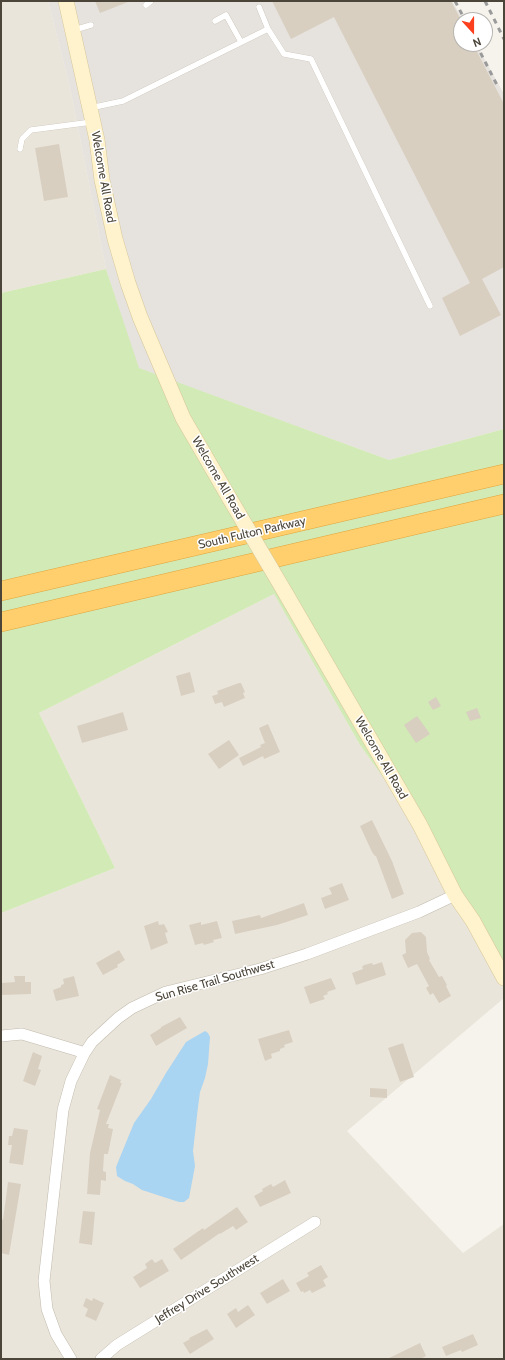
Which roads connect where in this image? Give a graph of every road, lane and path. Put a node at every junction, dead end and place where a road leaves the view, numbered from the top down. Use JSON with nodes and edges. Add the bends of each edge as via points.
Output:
{"nodes":[{"id":1,"x":66,"y":1,"type":"edge"},
{"id":2,"x":151,"y":1,"type":"edge"},
{"id":3,"x":146,"y":5,"type":"dead end"},
{"id":4,"x":259,"y":7,"type":"dead end"},
{"id":5,"x":215,"y":21,"type":"dead end"},
{"id":6,"x":91,"y":25,"type":"dead end"},
{"id":7,"x":268,"y":29,"type":"junction"},
{"id":8,"x":73,"y":30,"type":"junction"},
{"id":9,"x":241,"y":42,"type":"junction"},
{"id":10,"x":91,"y":115,"type":"junction"},
{"id":11,"x":20,"y":149,"type":"dead end"},
{"id":12,"x":430,"y":306,"type":"dead end"},
{"id":13,"x":504,"y":474,"type":"edge"},
{"id":14,"x":504,"y":504,"type":"edge"},
{"id":15,"x":1,"y":591,"type":"edge"},
{"id":16,"x":1,"y":622,"type":"edge"},
{"id":17,"x":455,"y":895,"type":"junction"},
{"id":18,"x":504,"y":978,"type":"edge"},
{"id":19,"x":1,"y":1036,"type":"edge"},
{"id":20,"x":84,"y":1054,"type":"junction"},
{"id":21,"x":315,"y":1222,"type":"dead end"},
{"id":22,"x":71,"y":1359,"type":"edge"},
{"id":23,"x":101,"y":1359,"type":"edge"}],
"edges":[{"from":1,"to":8,"type":"street","name":"Welcome All Road"},
{"from":2,"to":3,"type":"lane"},
{"from":4,"to":7,"type":"lane"},
{"from":5,"to":9,"type":"lane","via":[[226,15]]},
{"from":6,"to":8,"type":"lane"},
{"from":7,"to":9,"type":"lane"},
{"from":7,"to":12,"type":"lane","via":[[284,54],[311,59]]},
{"from":8,"to":10,"type":"street","name":"Welcome All Road"},
{"from":9,"to":10,"type":"lane"},
{"from":10,"to":11,"type":"lane","via":[[31,130],[22,139]]},
{"from":10,"to":17,"type":"street","name":"Welcome All Road","bridge":true,"via":[[115,239],[140,317],[183,418],[420,825]]},
{"from":13,"to":15,"type":"highway","name":"South Fulton Parkway"},
{"from":14,"to":16,"type":"highway"},
{"from":17,"to":18,"type":"street","name":"Welcome All Road"},
{"from":17,"to":20,"type":"street","name":"Sun Rise Trail Southwest","via":[[419,912],[307,954],[260,969],[166,992],[149,999],[118,1018],[99,1035]]},
{"from":19,"to":20,"type":"street","via":[[22,1034]]},
{"from":20,"to":22,"type":"street","name":"Sun Rise Trail Southwest","via":[[71,1081],[63,1110],[44,1282],[47,1309],[56,1334]]},
{"from":21,"to":23,"type":"street","name":"Jeffrey Drive Southwest","via":[[117,1345]]}]}
